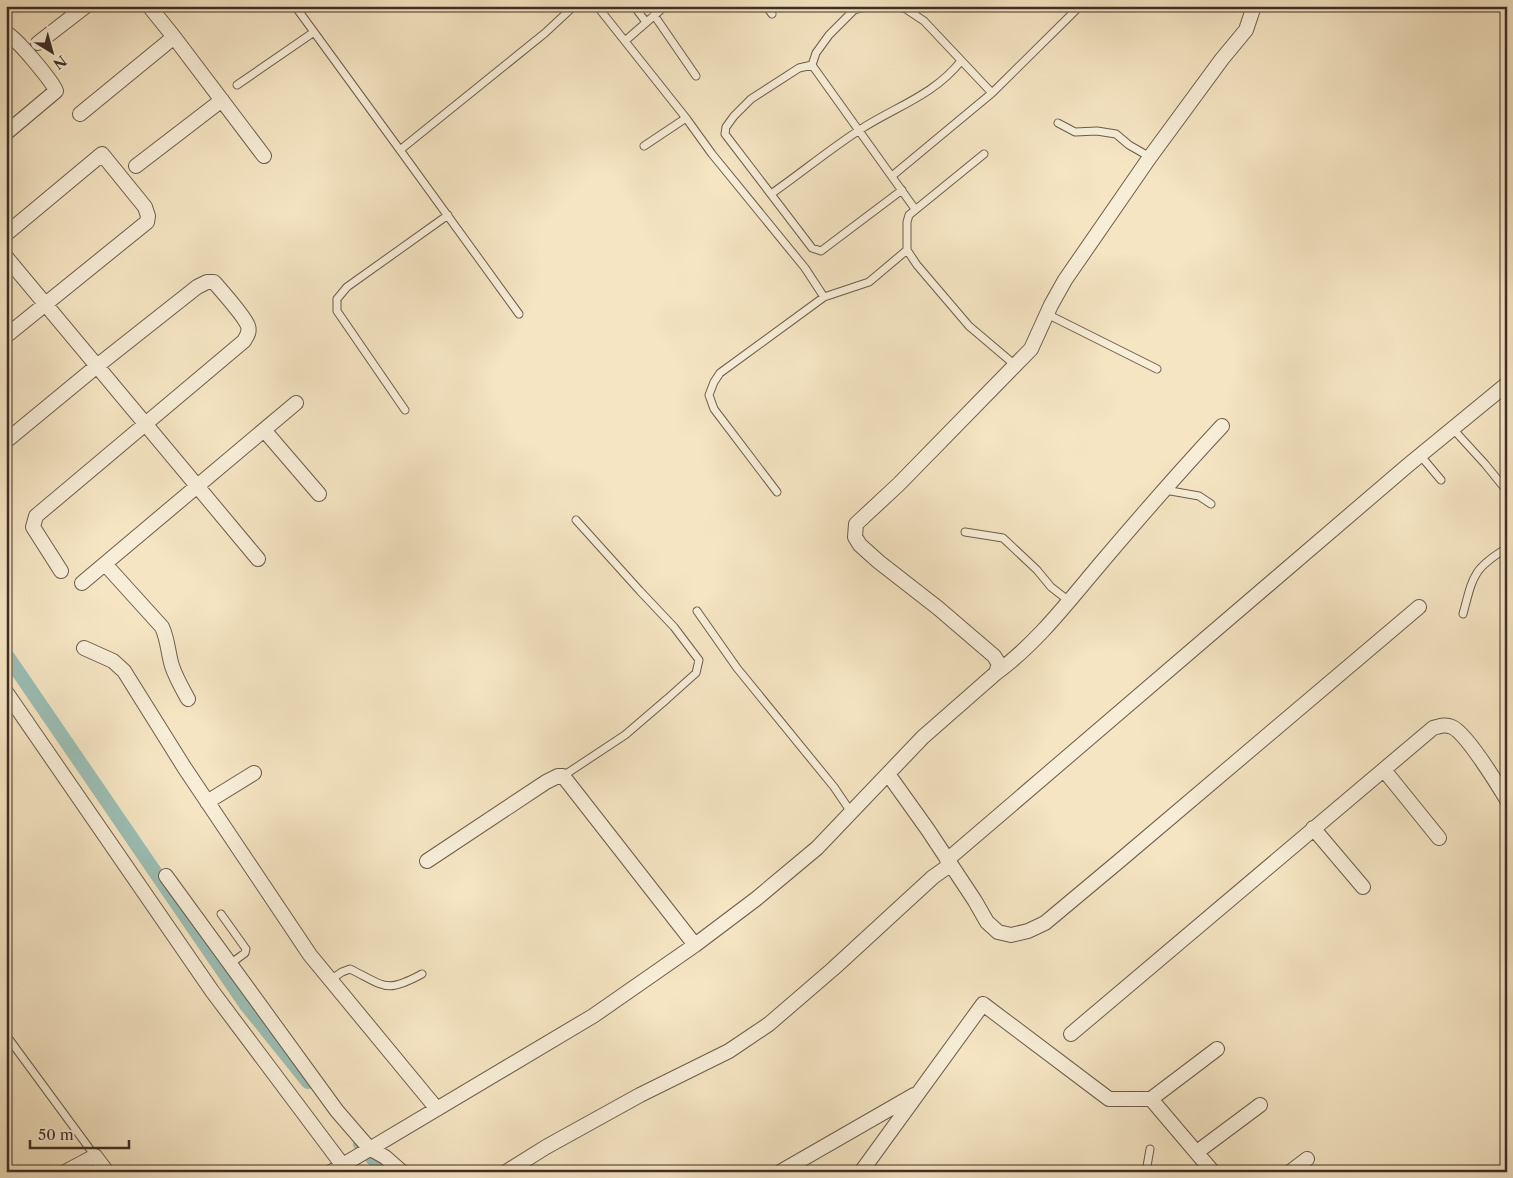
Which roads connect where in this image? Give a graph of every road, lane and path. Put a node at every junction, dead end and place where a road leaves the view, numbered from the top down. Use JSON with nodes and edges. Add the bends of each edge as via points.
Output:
{"nodes":[{"id":1,"x":86,"y":6,"type":"edge"},
{"id":2,"x":149,"y":6,"type":"edge"},
{"id":3,"x":295,"y":6,"type":"edge"},
{"id":4,"x":574,"y":6,"type":"edge"},
{"id":5,"x":597,"y":6,"type":"edge"},
{"id":6,"x":634,"y":6,"type":"edge"},
{"id":7,"x":665,"y":6,"type":"edge"},
{"id":8,"x":766,"y":6,"type":"edge"},
{"id":9,"x":870,"y":6,"type":"edge"},
{"id":10,"x":895,"y":6,"type":"edge"},
{"id":11,"x":1080,"y":6,"type":"edge"},
{"id":12,"x":1254,"y":6,"type":"edge"},
{"id":13,"x":772,"y":14,"type":"dead end"},
{"id":14,"x":654,"y":15,"type":"junction"},
{"id":15,"x":646,"y":22,"type":"junction"},
{"id":16,"x":314,"y":32,"type":"junction"},
{"id":17,"x":6,"y":33,"type":"edge"},
{"id":18,"x":174,"y":37,"type":"junction"},
{"id":19,"x":625,"y":41,"type":"junction"},
{"id":20,"x":38,"y":43,"type":"dead end"},
{"id":21,"x":961,"y":61,"type":"junction"},
{"id":22,"x":812,"y":65,"type":"junction"},
{"id":23,"x":696,"y":76,"type":"dead end"},
{"id":24,"x":237,"y":85,"type":"dead end"},
{"id":25,"x":992,"y":94,"type":"junction"},
{"id":26,"x":222,"y":100,"type":"junction"},
{"id":27,"x":80,"y":114,"type":"dead end"},
{"id":28,"x":686,"y":118,"type":"junction"},
{"id":29,"x":1058,"y":123,"type":"dead end"},
{"id":30,"x":859,"y":130,"type":"junction"},
{"id":31,"x":6,"y":133,"type":"edge"},
{"id":32,"x":644,"y":146,"type":"dead end"},
{"id":33,"x":400,"y":150,"type":"junction"},
{"id":34,"x":984,"y":154,"type":"dead end"},
{"id":35,"x":264,"y":156,"type":"dead end"},
{"id":36,"x":1150,"y":157,"type":"junction"},
{"id":37,"x":136,"y":166,"type":"dead end"},
{"id":38,"x":892,"y":176,"type":"junction"},
{"id":39,"x":902,"y":190,"type":"junction"},
{"id":40,"x":771,"y":194,"type":"junction"},
{"id":41,"x":915,"y":209,"type":"junction"},
{"id":42,"x":448,"y":215,"type":"junction"},
{"id":43,"x":6,"y":234,"type":"edge"},
{"id":44,"x":907,"y":250,"type":"junction"},
{"id":45,"x":6,"y":257,"type":"edge"},
{"id":46,"x":824,"y":297,"type":"junction"},
{"id":47,"x":45,"y":304,"type":"junction"},
{"id":48,"x":519,"y":314,"type":"dead end"},
{"id":49,"x":1047,"y":314,"type":"junction"},
{"id":50,"x":6,"y":336,"type":"edge"},
{"id":51,"x":1015,"y":365,"type":"junction"},
{"id":52,"x":97,"y":366,"type":"junction"},
{"id":53,"x":1157,"y":369,"type":"dead end"},
{"id":54,"x":1507,"y":384,"type":"edge"},
{"id":55,"x":296,"y":404,"type":"dead end"},
{"id":56,"x":404,"y":410,"type":"dead end"},
{"id":57,"x":145,"y":423,"type":"junction"},
{"id":58,"x":1222,"y":426,"type":"dead end"},
{"id":59,"x":1453,"y":429,"type":"junction"},
{"id":60,"x":264,"y":430,"type":"junction"},
{"id":61,"x":6,"y":440,"type":"edge"},
{"id":62,"x":1420,"y":455,"type":"junction"},
{"id":63,"x":1441,"y":480,"type":"dead end"},
{"id":64,"x":197,"y":486,"type":"junction"},
{"id":65,"x":1164,"y":490,"type":"junction"},
{"id":66,"x":1507,"y":491,"type":"edge"},
{"id":67,"x":777,"y":492,"type":"dead end"},
{"id":68,"x":319,"y":494,"type":"dead end"},
{"id":69,"x":1211,"y":504,"type":"dead end"},
{"id":70,"x":576,"y":520,"type":"dead end"},
{"id":71,"x":965,"y":532,"type":"dead end"},
{"id":72,"x":1507,"y":548,"type":"edge"},
{"id":73,"x":258,"y":559,"type":"dead end"},
{"id":74,"x":106,"y":564,"type":"junction"},
{"id":75,"x":61,"y":571,"type":"dead end"},
{"id":76,"x":82,"y":583,"type":"dead end"},
{"id":77,"x":1069,"y":601,"type":"junction"},
{"id":78,"x":1420,"y":607,"type":"dead end"},
{"id":79,"x":697,"y":611,"type":"dead end"},
{"id":80,"x":1463,"y":614,"type":"dead end"},
{"id":81,"x":84,"y":648,"type":"dead end"},
{"id":82,"x":996,"y":673,"type":"junction"},
{"id":83,"x":6,"y":692,"type":"edge"},
{"id":84,"x":188,"y":699,"type":"dead end"},
{"id":85,"x":1384,"y":770,"type":"junction"},
{"id":86,"x":254,"y":773,"type":"dead end"},
{"id":87,"x":888,"y":774,"type":"junction"},
{"id":88,"x":563,"y":776,"type":"junction"},
{"id":89,"x":1507,"y":800,"type":"edge"},
{"id":90,"x":207,"y":802,"type":"junction"},
{"id":91,"x":851,"y":812,"type":"junction"},
{"id":92,"x":1313,"y":828,"type":"junction"},
{"id":93,"x":1439,"y":838,"type":"dead end"},
{"id":94,"x":427,"y":861,"type":"dead end"},
{"id":95,"x":949,"y":862,"type":"junction"},
{"id":96,"x":166,"y":876,"type":"dead end"},
{"id":97,"x":1363,"y":887,"type":"dead end"},
{"id":98,"x":221,"y":914,"type":"dead end"},
{"id":99,"x":695,"y":945,"type":"junction"},
{"id":100,"x":230,"y":964,"type":"junction"},
{"id":101,"x":422,"y":974,"type":"dead end"},
{"id":102,"x":330,"y":980,"type":"junction"},
{"id":103,"x":1071,"y":1034,"type":"dead end"},
{"id":104,"x":6,"y":1035,"type":"edge"},
{"id":105,"x":1217,"y":1049,"type":"dead end"},
{"id":106,"x":918,"y":1092,"type":"junction"},
{"id":107,"x":1152,"y":1099,"type":"junction"},
{"id":108,"x":1260,"y":1105,"type":"dead end"},
{"id":109,"x":437,"y":1108,"type":"junction"},
{"id":110,"x":368,"y":1149,"type":"junction"},
{"id":111,"x":1150,"y":1149,"type":"dead end"},
{"id":112,"x":1197,"y":1152,"type":"junction"},
{"id":113,"x":95,"y":1156,"type":"junction"},
{"id":114,"x":1307,"y":1158,"type":"dead end"},
{"id":115,"x":342,"y":1167,"type":"edge"},
{"id":116,"x":1146,"y":1171,"type":"edge"},
{"id":117,"x":64,"y":1172,"type":"edge"},
{"id":118,"x":107,"y":1172,"type":"edge"},
{"id":119,"x":402,"y":1172,"type":"edge"},
{"id":120,"x":506,"y":1172,"type":"edge"},
{"id":121,"x":780,"y":1172,"type":"edge"},
{"id":122,"x":861,"y":1172,"type":"edge"},
{"id":123,"x":1213,"y":1172,"type":"edge"},
{"id":124,"x":1290,"y":1172,"type":"edge"}],
"edges":[{"from":1,"to":20,"type":"street"},
{"from":2,"to":18,"type":"street"},
{"from":3,"to":16,"type":"lane"},
{"from":4,"to":33,"type":"lane"},
{"from":5,"to":19,"type":"lane"},
{"from":6,"to":15,"type":"lane"},
{"from":7,"to":14,"type":"lane"},
{"from":8,"to":13,"type":"lane"},
{"from":9,"to":22,"type":"lane","via":[[854,10],[829,35]]},
{"from":10,"to":21,"type":"lane","via":[[924,21]]},
{"from":11,"to":25,"type":"lane"},
{"from":12,"to":36,"type":"street","via":[[1246,30]]},
{"from":14,"to":15,"type":"lane"},
{"from":14,"to":23,"type":"lane"},
{"from":15,"to":19,"type":"lane"},
{"from":16,"to":24,"type":"lane"},
{"from":16,"to":33,"type":"lane"},
{"from":17,"to":31,"type":"street","via":[[20,45],[56,91]]},
{"from":18,"to":26,"type":"street"},
{"from":18,"to":27,"type":"street"},
{"from":19,"to":28,"type":"lane"},
{"from":21,"to":25,"type":"lane"},
{"from":21,"to":30,"type":"lane","via":[[922,96]]},
{"from":22,"to":30,"type":"lane"},
{"from":22,"to":40,"type":"lane","via":[[799,68],[751,99],[726,127],[725,134]]},
{"from":25,"to":38,"type":"lane"},
{"from":26,"to":35,"type":"street"},
{"from":26,"to":37,"type":"street"},
{"from":28,"to":32,"type":"lane"},
{"from":28,"to":46,"type":"lane","via":[[805,268]]},
{"from":29,"to":36,"type":"lane","via":[[1072,132],[1116,134]]},
{"from":30,"to":38,"type":"lane"},
{"from":30,"to":40,"type":"lane"},
{"from":33,"to":42,"type":"lane"},
{"from":34,"to":41,"type":"lane"},
{"from":36,"to":49,"type":"street","via":[[1065,280]]},
{"from":38,"to":39,"type":"lane"},
{"from":39,"to":40,"type":"lane","via":[[821,251],[812,248]]},
{"from":39,"to":41,"type":"lane"},
{"from":41,"to":44,"type":"lane","via":[[907,222]]},
{"from":42,"to":48,"type":"lane"},
{"from":42,"to":56,"type":"lane","via":[[347,287],[337,299],[338,311]]},
{"from":43,"to":47,"type":"street","via":[[102,154],[145,207],[147,222]]},
{"from":44,"to":46,"type":"lane","via":[[869,282]]},
{"from":44,"to":51,"type":"lane","via":[[969,326]]},
{"from":45,"to":47,"type":"street"},
{"from":46,"to":67,"type":"lane","via":[[720,373],[709,395],[714,409]]},
{"from":47,"to":50,"type":"street"},
{"from":47,"to":52,"type":"street"},
{"from":49,"to":51,"type":"street","via":[[1031,349]]},
{"from":49,"to":53,"type":"lane"},
{"from":51,"to":82,"type":"street","via":[[856,524],[855,530],[860,545],[994,656],[999,664]]},
{"from":52,"to":57,"type":"street"},
{"from":52,"to":57,"type":"street","via":[[198,287],[214,282],[223,292],[248,326],[249,333],[244,341]]},
{"from":52,"to":61,"type":"street"},
{"from":54,"to":59,"type":"street"},
{"from":55,"to":60,"type":"street"},
{"from":57,"to":64,"type":"street"},
{"from":57,"to":75,"type":"street","via":[[36,516],[33,527]]},
{"from":58,"to":65,"type":"street"},
{"from":59,"to":62,"type":"street"},
{"from":59,"to":66,"type":"lane"},
{"from":60,"to":64,"type":"street"},
{"from":60,"to":68,"type":"street"},
{"from":62,"to":63,"type":"lane"},
{"from":62,"to":95,"type":"street"},
{"from":64,"to":73,"type":"street"},
{"from":64,"to":74,"type":"street"},
{"from":65,"to":69,"type":"lane","via":[[1199,496]]},
{"from":65,"to":77,"type":"street"},
{"from":70,"to":88,"type":"lane","via":[[674,627],[699,660],[696,673],[667,699],[624,735]]},
{"from":71,"to":77,"type":"lane","via":[[1003,538]]},
{"from":72,"to":80,"type":"lane","via":[[1486,561],[1474,577]]},
{"from":74,"to":76,"type":"street"},
{"from":74,"to":84,"type":"street","via":[[162,627],[176,677]]},
{"from":77,"to":82,"type":"street","via":[[1021,653]]},
{"from":78,"to":95,"type":"street","via":[[1045,923],[1028,932],[1011,935],[998,932],[987,922]]},
{"from":79,"to":91,"type":"lane","via":[[737,668]]},
{"from":81,"to":90,"type":"street","via":[[113,661],[124,671]]},
{"from":82,"to":87,"type":"street","via":[[923,737]]},
{"from":83,"to":115,"type":"street","via":[[212,991],[309,1118]]},
{"from":85,"to":89,"type":"street","via":[[1433,728],[1453,727]]},
{"from":85,"to":92,"type":"street"},
{"from":85,"to":93,"type":"street"},
{"from":86,"to":90,"type":"street"},
{"from":87,"to":91,"type":"street"},
{"from":87,"to":95,"type":"street"},
{"from":88,"to":94,"type":"street","via":[[546,782]]},
{"from":88,"to":99,"type":"street"},
{"from":90,"to":102,"type":"street","via":[[282,915]]},
{"from":91,"to":99,"type":"street","via":[[817,848]]},
{"from":92,"to":97,"type":"street"},
{"from":92,"to":103,"type":"street"},
{"from":95,"to":120,"type":"street","via":[[769,1024],[729,1051],[546,1147]]},
{"from":96,"to":100,"type":"street"},
{"from":98,"to":100,"type":"lane","via":[[246,949],[245,954]]},
{"from":99,"to":109,"type":"street","via":[[593,1016]]},
{"from":100,"to":110,"type":"street"},
{"from":101,"to":102,"type":"lane","via":[[404,984],[388,987],[350,969]]},
{"from":102,"to":109,"type":"street"},
{"from":104,"to":113,"type":"lane"},
{"from":105,"to":107,"type":"street"},
{"from":106,"to":107,"type":"street","via":[[983,1004],[1109,1099]]},
{"from":106,"to":121,"type":"street"},
{"from":106,"to":122,"type":"street"},
{"from":107,"to":112,"type":"street"},
{"from":108,"to":112,"type":"street"},
{"from":109,"to":110,"type":"street"},
{"from":110,"to":115,"type":"street"},
{"from":110,"to":119,"type":"street","via":[[385,1157]]},
{"from":111,"to":116,"type":"lane"},
{"from":112,"to":123,"type":"street"},
{"from":113,"to":117,"type":"street"},
{"from":113,"to":118,"type":"street"},
{"from":114,"to":124,"type":"street"}]}
